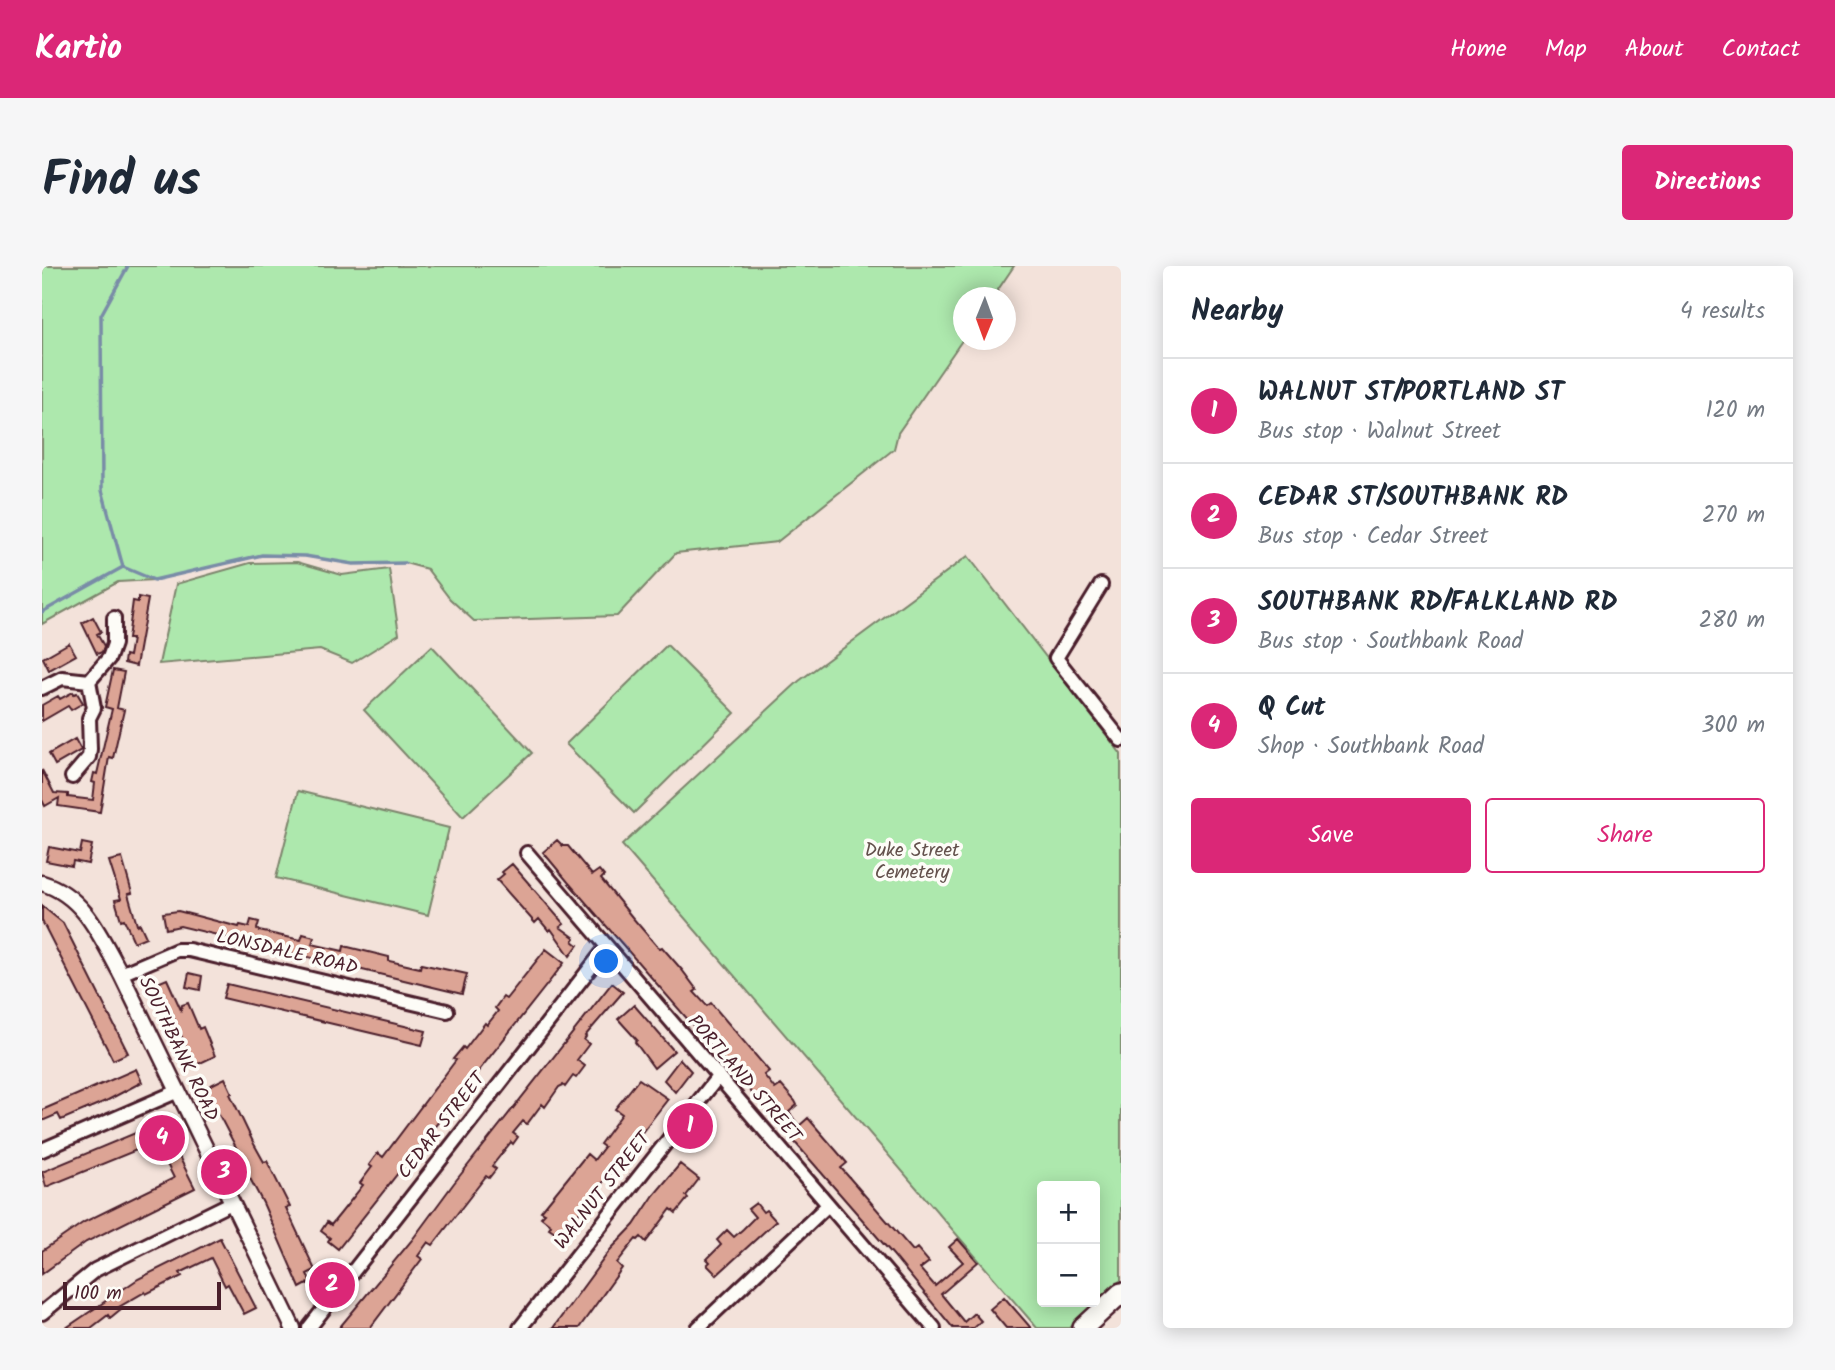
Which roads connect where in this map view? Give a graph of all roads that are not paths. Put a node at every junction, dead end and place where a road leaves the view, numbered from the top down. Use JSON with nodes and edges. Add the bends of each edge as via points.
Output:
{"nodes":[{"id":1,"x":1101,"y":585,"type":"dead end"},
{"id":2,"x":114,"y":618,"type":"dead end"},
{"id":3,"x":89,"y":681,"type":"junction"},
{"id":4,"x":42,"y":688,"type":"edge"},
{"id":5,"x":1121,"y":740,"type":"edge"},
{"id":6,"x":72,"y":777,"type":"dead end"},
{"id":7,"x":527,"y":853,"type":"dead end"},
{"id":8,"x":42,"y":883,"type":"edge"},
{"id":9,"x":606,"y":948,"type":"junction"},
{"id":10,"x":121,"y":975,"type":"junction"},
{"id":11,"x":447,"y":1012,"type":"dead end"},
{"id":12,"x":717,"y":1078,"type":"junction"},
{"id":13,"x":176,"y":1092,"type":"junction"},
{"id":14,"x":42,"y":1150,"type":"edge"},
{"id":15,"x":230,"y":1203,"type":"junction"},
{"id":16,"x":827,"y":1206,"type":"junction"},
{"id":17,"x":1121,"y":1293,"type":"edge"},
{"id":18,"x":42,"y":1313,"type":"edge"},
{"id":19,"x":293,"y":1328,"type":"edge"},
{"id":20,"x":309,"y":1328,"type":"edge"},
{"id":21,"x":520,"y":1328,"type":"edge"},
{"id":22,"x":698,"y":1328,"type":"edge"},
{"id":23,"x":934,"y":1328,"type":"edge"},
{"id":24,"x":1083,"y":1328,"type":"edge"}],
"edges":[{"from":1,"to":5,"type":"street","via":[[1056,659]]},
{"from":2,"to":3,"type":"street","via":[[109,658]]},
{"from":3,"to":4,"type":"street","via":[[62,678]]},
{"from":3,"to":6,"type":"street","via":[[94,708],[89,718],[89,757]]},
{"from":7,"to":9,"type":"street","name":"PORTLAND STREET"},
{"from":8,"to":10,"type":"street","name":"SOUTHBANK ROAD","via":[[80,905]]},
{"from":9,"to":12,"type":"street","name":"PORTLAND STREET"},
{"from":9,"to":20,"type":"street","name":"CEDAR STREET"},
{"from":10,"to":11,"type":"street","name":"LONSDALE ROAD","via":[[177,950],[188,950]]},
{"from":10,"to":13,"type":"street","name":"SOUTHBANK ROAD"},
{"from":12,"to":16,"type":"street","name":"PORTLAND STREET"},
{"from":12,"to":21,"type":"street","name":"WALNUT STREET"},
{"from":13,"to":14,"type":"street"},
{"from":13,"to":15,"type":"street","name":"SOUTHBANK ROAD"},
{"from":15,"to":18,"type":"street","via":[[96,1270]]},
{"from":15,"to":19,"type":"street","name":"SOUTHBANK ROAD"},
{"from":16,"to":22,"type":"street"},
{"from":16,"to":23,"type":"street","name":"PORTLAND STREET"},
{"from":17,"to":24,"type":"main road"}]}
